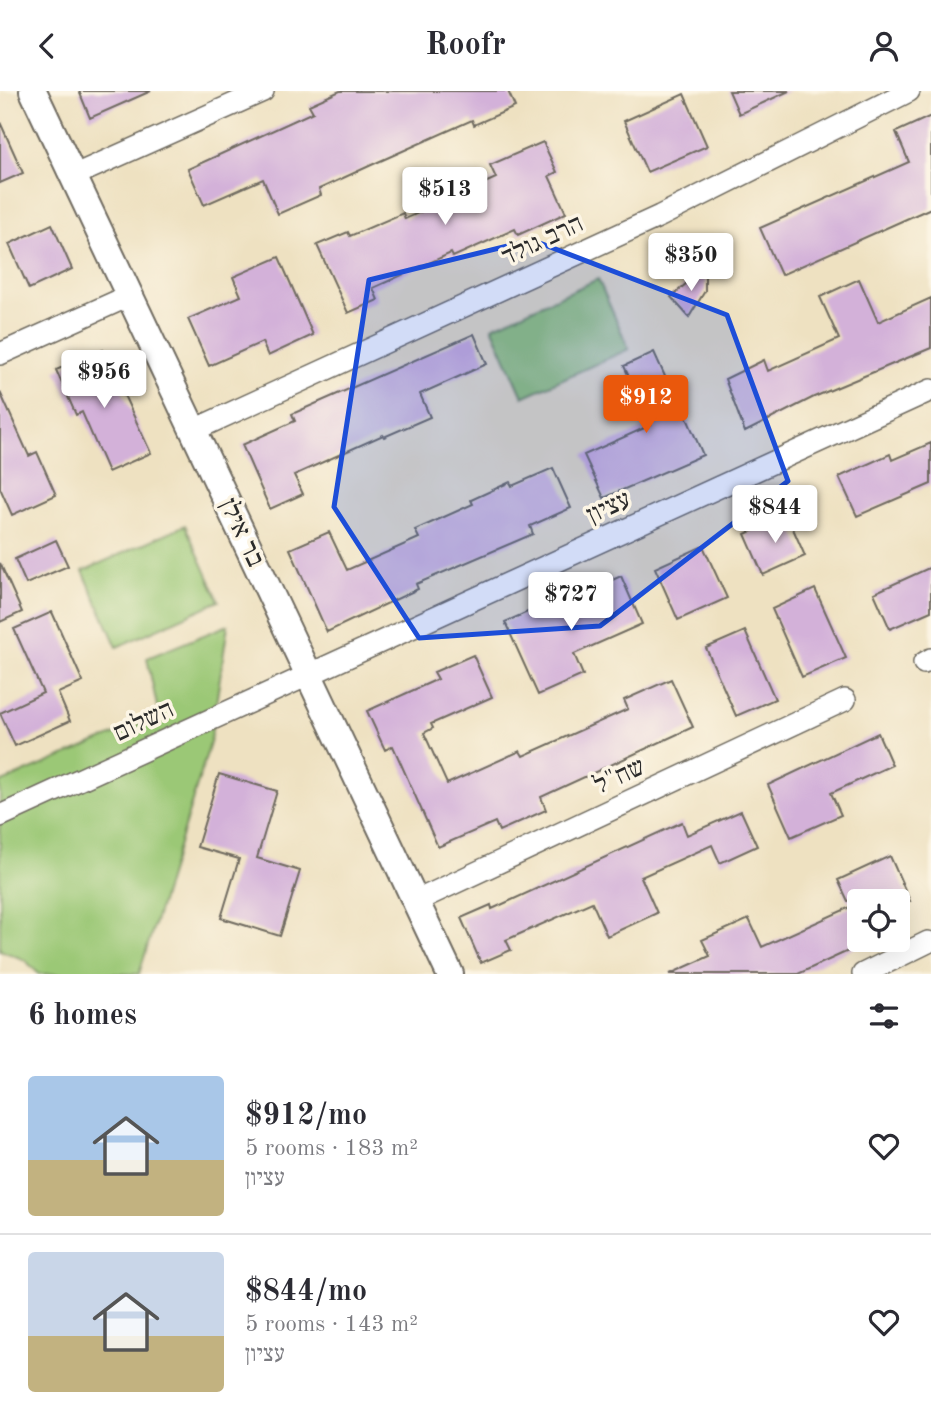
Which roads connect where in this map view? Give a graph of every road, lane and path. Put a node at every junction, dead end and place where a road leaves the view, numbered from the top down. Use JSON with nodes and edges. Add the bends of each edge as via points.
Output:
{"nodes":[{"id":1,"x":33,"y":91,"type":"edge"},
{"id":2,"x":263,"y":91,"type":"edge"},
{"id":3,"x":909,"y":91,"type":"edge"},
{"id":4,"x":75,"y":175,"type":"junction"},
{"id":5,"x":131,"y":295,"type":"junction"},
{"id":6,"x":0,"y":354,"type":"edge"},
{"id":7,"x":931,"y":390,"type":"edge"},
{"id":8,"x":194,"y":430,"type":"junction"},
{"id":9,"x":309,"y":674,"type":"junction"},
{"id":10,"x":845,"y":700,"type":"dead end"},
{"id":11,"x":0,"y":816,"type":"edge"},
{"id":12,"x":416,"y":901,"type":"junction"},
{"id":13,"x":928,"y":943,"type":"dead end"},
{"id":14,"x":450,"y":974,"type":"edge"},
{"id":15,"x":863,"y":974,"type":"edge"}],
"edges":[{"from":1,"to":4,"type":"street","name":"בר אילן"},
{"from":2,"to":4,"type":"street"},
{"from":3,"to":8,"type":"street","name":"הרב גולד","via":[[660,216]]},
{"from":4,"to":5,"type":"street","name":"בר אילן"},
{"from":5,"to":6,"type":"street"},
{"from":5,"to":8,"type":"street","name":"בר אילן"},
{"from":7,"to":9,"type":"street","name":"עציון"},
{"from":8,"to":9,"type":"street","name":"בר אילן"},
{"from":9,"to":11,"type":"street","name":"השלום"},
{"from":9,"to":12,"type":"street","name":"בר אילן"},
{"from":10,"to":12,"type":"street","name":"שח\"ל"},
{"from":12,"to":14,"type":"street","name":"בר אילן"},
{"from":13,"to":15,"type":"street"}]}
